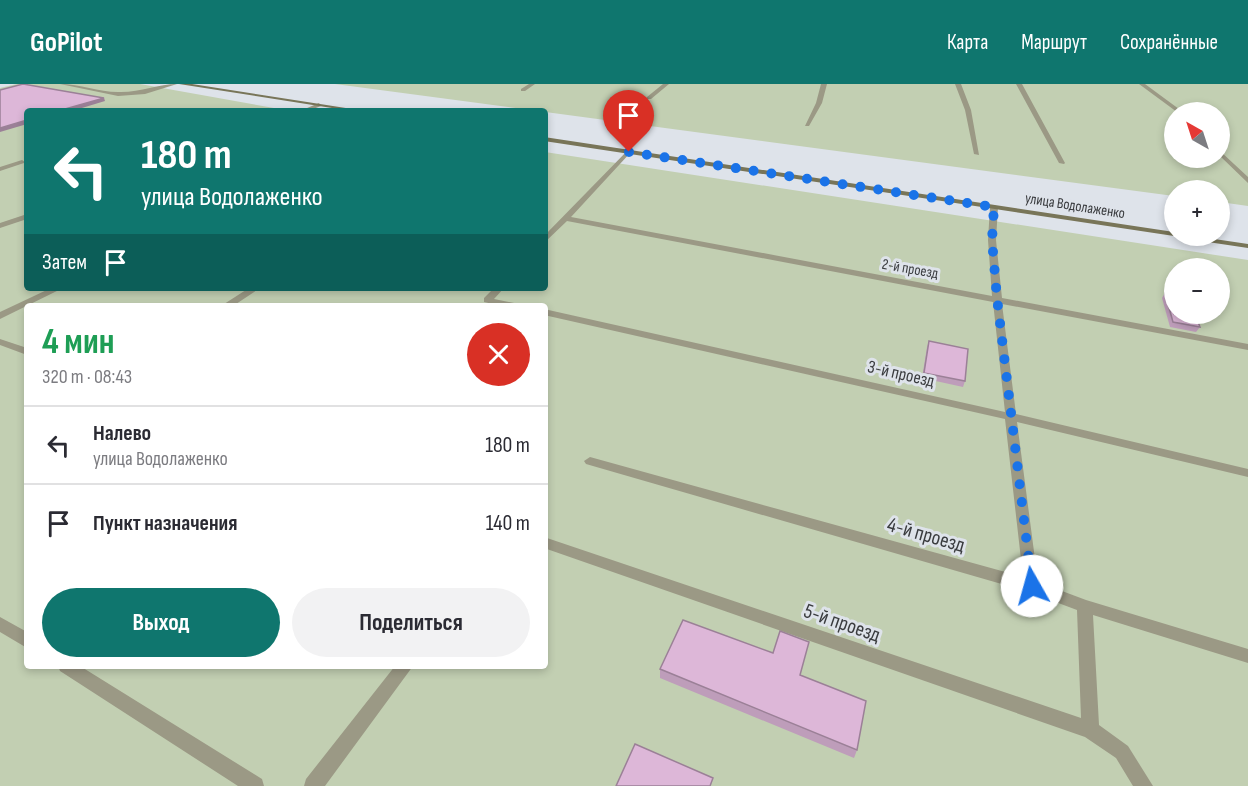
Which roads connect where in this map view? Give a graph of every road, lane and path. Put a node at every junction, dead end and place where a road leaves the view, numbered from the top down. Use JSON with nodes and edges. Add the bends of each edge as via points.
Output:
{"nodes":[{"id":1,"x":63,"y":84,"type":"edge"},
{"id":2,"x":174,"y":84,"type":"edge"},
{"id":3,"x":182,"y":84,"type":"edge"},
{"id":4,"x":532,"y":84,"type":"edge"},
{"id":5,"x":666,"y":84,"type":"edge"},
{"id":6,"x":824,"y":84,"type":"edge"},
{"id":7,"x":958,"y":84,"type":"edge"},
{"id":8,"x":1019,"y":84,"type":"edge"},
{"id":9,"x":1142,"y":84,"type":"edge"},
{"id":10,"x":523,"y":90,"type":"dead end"},
{"id":11,"x":649,"y":98,"type":"dead end"},
{"id":12,"x":1166,"y":102,"type":"edge"},
{"id":13,"x":319,"y":105,"type":"junction"},
{"id":14,"x":311,"y":108,"type":"edge"},
{"id":15,"x":340,"y":108,"type":"edge"},
{"id":16,"x":807,"y":125,"type":"dead end"},
{"id":17,"x":548,"y":140,"type":"edge"},
{"id":18,"x":629,"y":152,"type":"junction"},
{"id":19,"x":977,"y":154,"type":"dead end"},
{"id":20,"x":22,"y":162,"type":"dead end"},
{"id":21,"x":1230,"y":163,"type":"edge"},
{"id":22,"x":1062,"y":164,"type":"dead end"},
{"id":23,"x":0,"y":169,"type":"edge"},
{"id":24,"x":1248,"y":181,"type":"edge"},
{"id":25,"x":994,"y":207,"type":"junction"},
{"id":26,"x":24,"y":217,"type":"edge"},
{"id":27,"x":567,"y":219,"type":"junction"},
{"id":28,"x":0,"y":226,"type":"edge"},
{"id":29,"x":1164,"y":232,"type":"edge"},
{"id":30,"x":548,"y":237,"type":"edge"},
{"id":31,"x":1230,"y":243,"type":"edge"},
{"id":32,"x":1248,"y":246,"type":"edge"},
{"id":33,"x":52,"y":291,"type":"edge"},
{"id":34,"x":250,"y":291,"type":"edge"},
{"id":35,"x":496,"y":291,"type":"edge"},
{"id":36,"x":997,"y":298,"type":"junction"},
{"id":37,"x":27,"y":303,"type":"edge"},
{"id":38,"x":231,"y":303,"type":"edge"},
{"id":39,"x":502,"y":303,"type":"edge"},
{"id":40,"x":24,"y":304,"type":"edge"},
{"id":41,"x":548,"y":313,"type":"edge"},
{"id":42,"x":0,"y":316,"type":"edge"},
{"id":43,"x":0,"y":342,"type":"edge"},
{"id":44,"x":1248,"y":347,"type":"edge"},
{"id":45,"x":24,"y":351,"type":"edge"},
{"id":46,"x":1012,"y":417,"type":"junction"},
{"id":47,"x":590,"y":461,"type":"dead end"},
{"id":48,"x":1248,"y":473,"type":"edge"},
{"id":49,"x":548,"y":543,"type":"edge"},
{"id":50,"x":1032,"y":586,"type":"junction"},
{"id":51,"x":1085,"y":606,"type":"junction"},
{"id":52,"x":0,"y":624,"type":"edge"},
{"id":53,"x":24,"y":639,"type":"edge"},
{"id":54,"x":1248,"y":656,"type":"edge"},
{"id":55,"x":71,"y":669,"type":"edge"},
{"id":56,"x":403,"y":669,"type":"edge"},
{"id":57,"x":1090,"y":730,"type":"junction"},
{"id":58,"x":255,"y":786,"type":"edge"},
{"id":59,"x":313,"y":786,"type":"edge"},
{"id":60,"x":1144,"y":786,"type":"edge"}],
"edges":[{"from":1,"to":2,"type":"street","via":[[118,94]]},
{"from":3,"to":13,"type":"main road"},
{"from":4,"to":10,"type":"street"},
{"from":5,"to":11,"type":"street"},
{"from":6,"to":16,"type":"street"},
{"from":7,"to":19,"type":"street"},
{"from":8,"to":22,"type":"street"},
{"from":9,"to":12,"type":"street"},
{"from":13,"to":14,"type":"street"},
{"from":13,"to":15,"type":"main road"},
{"from":17,"to":18,"type":"main road","name":"улица Водолаженко"},
{"from":18,"to":25,"type":"main road","name":"улица Водолаженко"},
{"from":18,"to":27,"type":"street"},
{"from":20,"to":23,"type":"street"},
{"from":21,"to":24,"type":"street"},
{"from":25,"to":29,"type":"main road","name":"улица Водолаженко"},
{"from":25,"to":36,"type":"street","via":[[992,240]]},
{"from":26,"to":28,"type":"street"},
{"from":27,"to":30,"type":"street"},
{"from":27,"to":36,"type":"street","name":"2-й проезд"},
{"from":31,"to":32,"type":"main road"},
{"from":33,"to":37,"type":"street"},
{"from":34,"to":38,"type":"street"},
{"from":35,"to":39,"type":"street","via":[[487,300]]},
{"from":36,"to":44,"type":"street","name":"2-й проезд"},
{"from":36,"to":46,"type":"street"},
{"from":40,"to":42,"type":"street"},
{"from":41,"to":46,"type":"street","name":"3-й проезд"},
{"from":43,"to":45,"type":"street"},
{"from":46,"to":48,"type":"street","name":"3-й проезд"},
{"from":46,"to":50,"type":"street"},
{"from":47,"to":50,"type":"street","name":"4-й проезд"},
{"from":49,"to":57,"type":"street","name":"5-й проезд"},
{"from":50,"to":51,"type":"street","name":"4-й проезд"},
{"from":51,"to":54,"type":"street","name":"4-й проезд"},
{"from":51,"to":57,"type":"street"},
{"from":52,"to":53,"type":"street"},
{"from":55,"to":58,"type":"street"},
{"from":56,"to":59,"type":"street"},
{"from":57,"to":60,"type":"street","name":"5-й проезд","via":[[1122,752]]}]}
